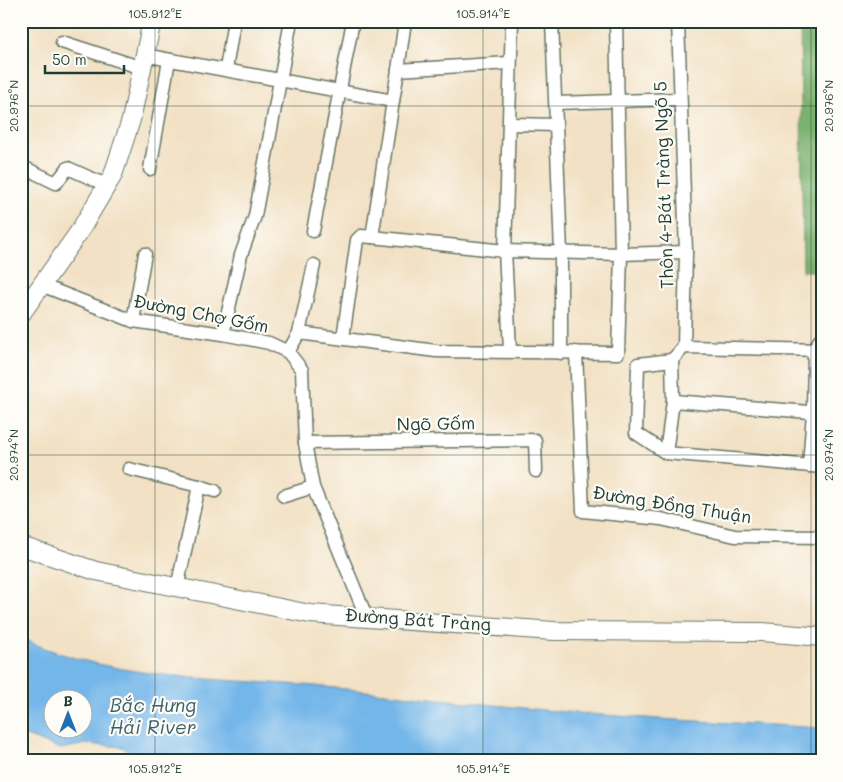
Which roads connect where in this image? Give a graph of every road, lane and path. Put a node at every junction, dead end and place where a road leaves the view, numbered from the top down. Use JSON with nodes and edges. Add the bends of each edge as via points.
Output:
{"nodes":[{"id":1,"x":152,"y":21,"type":"edge"},
{"id":2,"x":234,"y":21,"type":"edge"},
{"id":3,"x":291,"y":21,"type":"edge"},
{"id":4,"x":352,"y":21,"type":"edge"},
{"id":5,"x":405,"y":21,"type":"edge"},
{"id":6,"x":512,"y":21,"type":"edge"},
{"id":7,"x":552,"y":21,"type":"edge"},
{"id":8,"x":616,"y":21,"type":"edge"},
{"id":9,"x":678,"y":21,"type":"edge"},
{"id":10,"x":62,"y":42,"type":"dead end"},
{"id":11,"x":169,"y":60,"type":"junction"},
{"id":12,"x":143,"y":61,"type":"junction"},
{"id":13,"x":509,"y":63,"type":"junction"},
{"id":14,"x":226,"y":69,"type":"junction"},
{"id":15,"x":398,"y":70,"type":"junction"},
{"id":16,"x":282,"y":80,"type":"junction"},
{"id":17,"x":340,"y":92,"type":"junction"},
{"id":18,"x":680,"y":99,"type":"junction"},
{"id":19,"x":393,"y":101,"type":"junction"},
{"id":20,"x":619,"y":101,"type":"junction"},
{"id":21,"x":556,"y":103,"type":"junction"},
{"id":22,"x":510,"y":124,"type":"junction"},
{"id":23,"x":556,"y":125,"type":"junction"},
{"id":24,"x":21,"y":166,"type":"edge"},
{"id":25,"x":150,"y":169,"type":"dead end"},
{"id":26,"x":106,"y":185,"type":"junction"},
{"id":27,"x":313,"y":231,"type":"dead end"},
{"id":28,"x":372,"y":236,"type":"junction"},
{"id":29,"x":505,"y":251,"type":"junction"},
{"id":30,"x":686,"y":252,"type":"junction"},
{"id":31,"x":561,"y":253,"type":"junction"},
{"id":32,"x":145,"y":254,"type":"dead end"},
{"id":33,"x":620,"y":254,"type":"junction"},
{"id":34,"x":314,"y":265,"type":"dead end"},
{"id":35,"x":41,"y":285,"type":"junction"},
{"id":36,"x":23,"y":308,"type":"edge"},
{"id":37,"x":133,"y":321,"type":"junction"},
{"id":38,"x":299,"y":333,"type":"junction"},
{"id":39,"x":223,"y":334,"type":"junction"},
{"id":40,"x":822,"y":336,"type":"edge"},
{"id":41,"x":343,"y":338,"type":"junction"},
{"id":42,"x":684,"y":347,"type":"junction"},
{"id":43,"x":510,"y":350,"type":"junction"},
{"id":44,"x":818,"y":350,"type":"edge"},
{"id":45,"x":288,"y":352,"type":"junction"},
{"id":46,"x":576,"y":352,"type":"junction"},
{"id":47,"x":561,"y":353,"type":"junction"},
{"id":48,"x":618,"y":353,"type":"junction"},
{"id":49,"x":672,"y":360,"type":"junction"},
{"id":50,"x":638,"y":364,"type":"junction"},
{"id":51,"x":673,"y":401,"type":"junction"},
{"id":52,"x":817,"y":413,"type":"edge"},
{"id":53,"x":306,"y":443,"type":"junction"},
{"id":54,"x":666,"y":453,"type":"junction"},
{"id":55,"x":809,"y":466,"type":"junction"},
{"id":56,"x":822,"y":467,"type":"edge"},
{"id":57,"x":129,"y":469,"type":"dead end"},
{"id":58,"x":536,"y":472,"type":"dead end"},
{"id":59,"x":199,"y":486,"type":"junction"},
{"id":60,"x":312,"y":487,"type":"junction"},
{"id":61,"x":216,"y":491,"type":"dead end"},
{"id":62,"x":284,"y":496,"type":"dead end"},
{"id":63,"x":822,"y":537,"type":"edge"},
{"id":64,"x":21,"y":546,"type":"edge"},
{"id":65,"x":177,"y":588,"type":"junction"},
{"id":66,"x":366,"y":616,"type":"junction"},
{"id":67,"x":822,"y":637,"type":"edge"}],
"edges":[{"from":1,"to":12,"type":"street"},
{"from":2,"to":14,"type":"street"},
{"from":3,"to":16,"type":"street"},
{"from":4,"to":17,"type":"street"},
{"from":5,"to":15,"type":"street"},
{"from":6,"to":13,"type":"street"},
{"from":7,"to":21,"type":"street"},
{"from":8,"to":20,"type":"street"},
{"from":9,"to":18,"type":"street","name":"Thôn 4-Bát Tràng Ngõ 5"},
{"from":10,"to":12,"type":"street"},
{"from":11,"to":12,"type":"street"},
{"from":11,"to":14,"type":"street"},
{"from":11,"to":25,"type":"street"},
{"from":12,"to":26,"type":"street","via":[[131,120]]},
{"from":13,"to":15,"type":"street"},
{"from":13,"to":22,"type":"street"},
{"from":14,"to":16,"type":"street"},
{"from":15,"to":19,"type":"street"},
{"from":16,"to":17,"type":"street"},
{"from":16,"to":39,"type":"street","via":[[255,216],[240,255]]},
{"from":17,"to":19,"type":"street"},
{"from":17,"to":27,"type":"street"},
{"from":18,"to":20,"type":"street"},
{"from":18,"to":30,"type":"street","name":"Thôn 4-Bát Tràng Ngõ 5"},
{"from":19,"to":28,"type":"street"},
{"from":20,"to":21,"type":"street"},
{"from":20,"to":33,"type":"street"},
{"from":21,"to":23,"type":"street"},
{"from":22,"to":23,"type":"street"},
{"from":22,"to":29,"type":"street"},
{"from":23,"to":31,"type":"street"},
{"from":24,"to":26,"type":"street","via":[[56,183],[68,168]]},
{"from":26,"to":35,"type":"street","via":[[79,232]]},
{"from":28,"to":29,"type":"street"},
{"from":28,"to":41,"type":"street","via":[[360,236],[357,240]]},
{"from":29,"to":31,"type":"street"},
{"from":29,"to":43,"type":"street"},
{"from":30,"to":33,"type":"street"},
{"from":30,"to":42,"type":"street","name":"Thôn 4-Bát Tràng Ngõ 5"},
{"from":31,"to":33,"type":"street"},
{"from":31,"to":47,"type":"street"},
{"from":32,"to":37,"type":"street"},
{"from":33,"to":48,"type":"street"},
{"from":34,"to":38,"type":"street"},
{"from":35,"to":36,"type":"street"},
{"from":35,"to":37,"type":"street","name":"Đường Chợ Gốm"},
{"from":37,"to":39,"type":"street","name":"Đường Chợ Gốm"},
{"from":38,"to":41,"type":"street"},
{"from":38,"to":45,"type":"street"},
{"from":39,"to":45,"type":"street","name":"Đường Chợ Gốm","via":[[269,343]]},
{"from":40,"to":44,"type":"street"},
{"from":41,"to":43,"type":"street","via":[[436,350]]},
{"from":42,"to":44,"type":"street"},
{"from":42,"to":49,"type":"street"},
{"from":43,"to":47,"type":"street"},
{"from":44,"to":52,"type":"street"},
{"from":45,"to":53,"type":"street","name":"Đường Chợ Gốm","via":[[302,370]]},
{"from":46,"to":47,"type":"street"},
{"from":46,"to":48,"type":"street"},
{"from":46,"to":63,"type":"street","name":"Đường Đồng Thuận","via":[[583,511],[661,519],[735,536]]},
{"from":48,"to":50,"type":"street"},
{"from":49,"to":50,"type":"street"},
{"from":49,"to":51,"type":"street"},
{"from":50,"to":54,"type":"street","via":[[636,432]]},
{"from":51,"to":52,"type":"street"},
{"from":51,"to":54,"type":"street"},
{"from":52,"to":55,"type":"street"},
{"from":53,"to":58,"type":"street","name":"Ngõ Gốm","via":[[535,440]]},
{"from":53,"to":60,"type":"street","name":"Đường Chợ Gốm"},
{"from":54,"to":55,"type":"street"},
{"from":55,"to":56,"type":"street"},
{"from":57,"to":59,"type":"street"},
{"from":59,"to":61,"type":"street"},
{"from":59,"to":65,"type":"street"},
{"from":60,"to":62,"type":"street"},
{"from":60,"to":66,"type":"street","name":"Đường Chợ Gốm"},
{"from":64,"to":65,"type":"street","name":"Đường Bát Tràng","via":[[96,572]]},
{"from":65,"to":66,"type":"street","name":"Đường Bát Tràng","via":[[310,614]]},
{"from":66,"to":67,"type":"street","name":"Đường Bát Tràng","via":[[554,631],[762,632]]}]}
